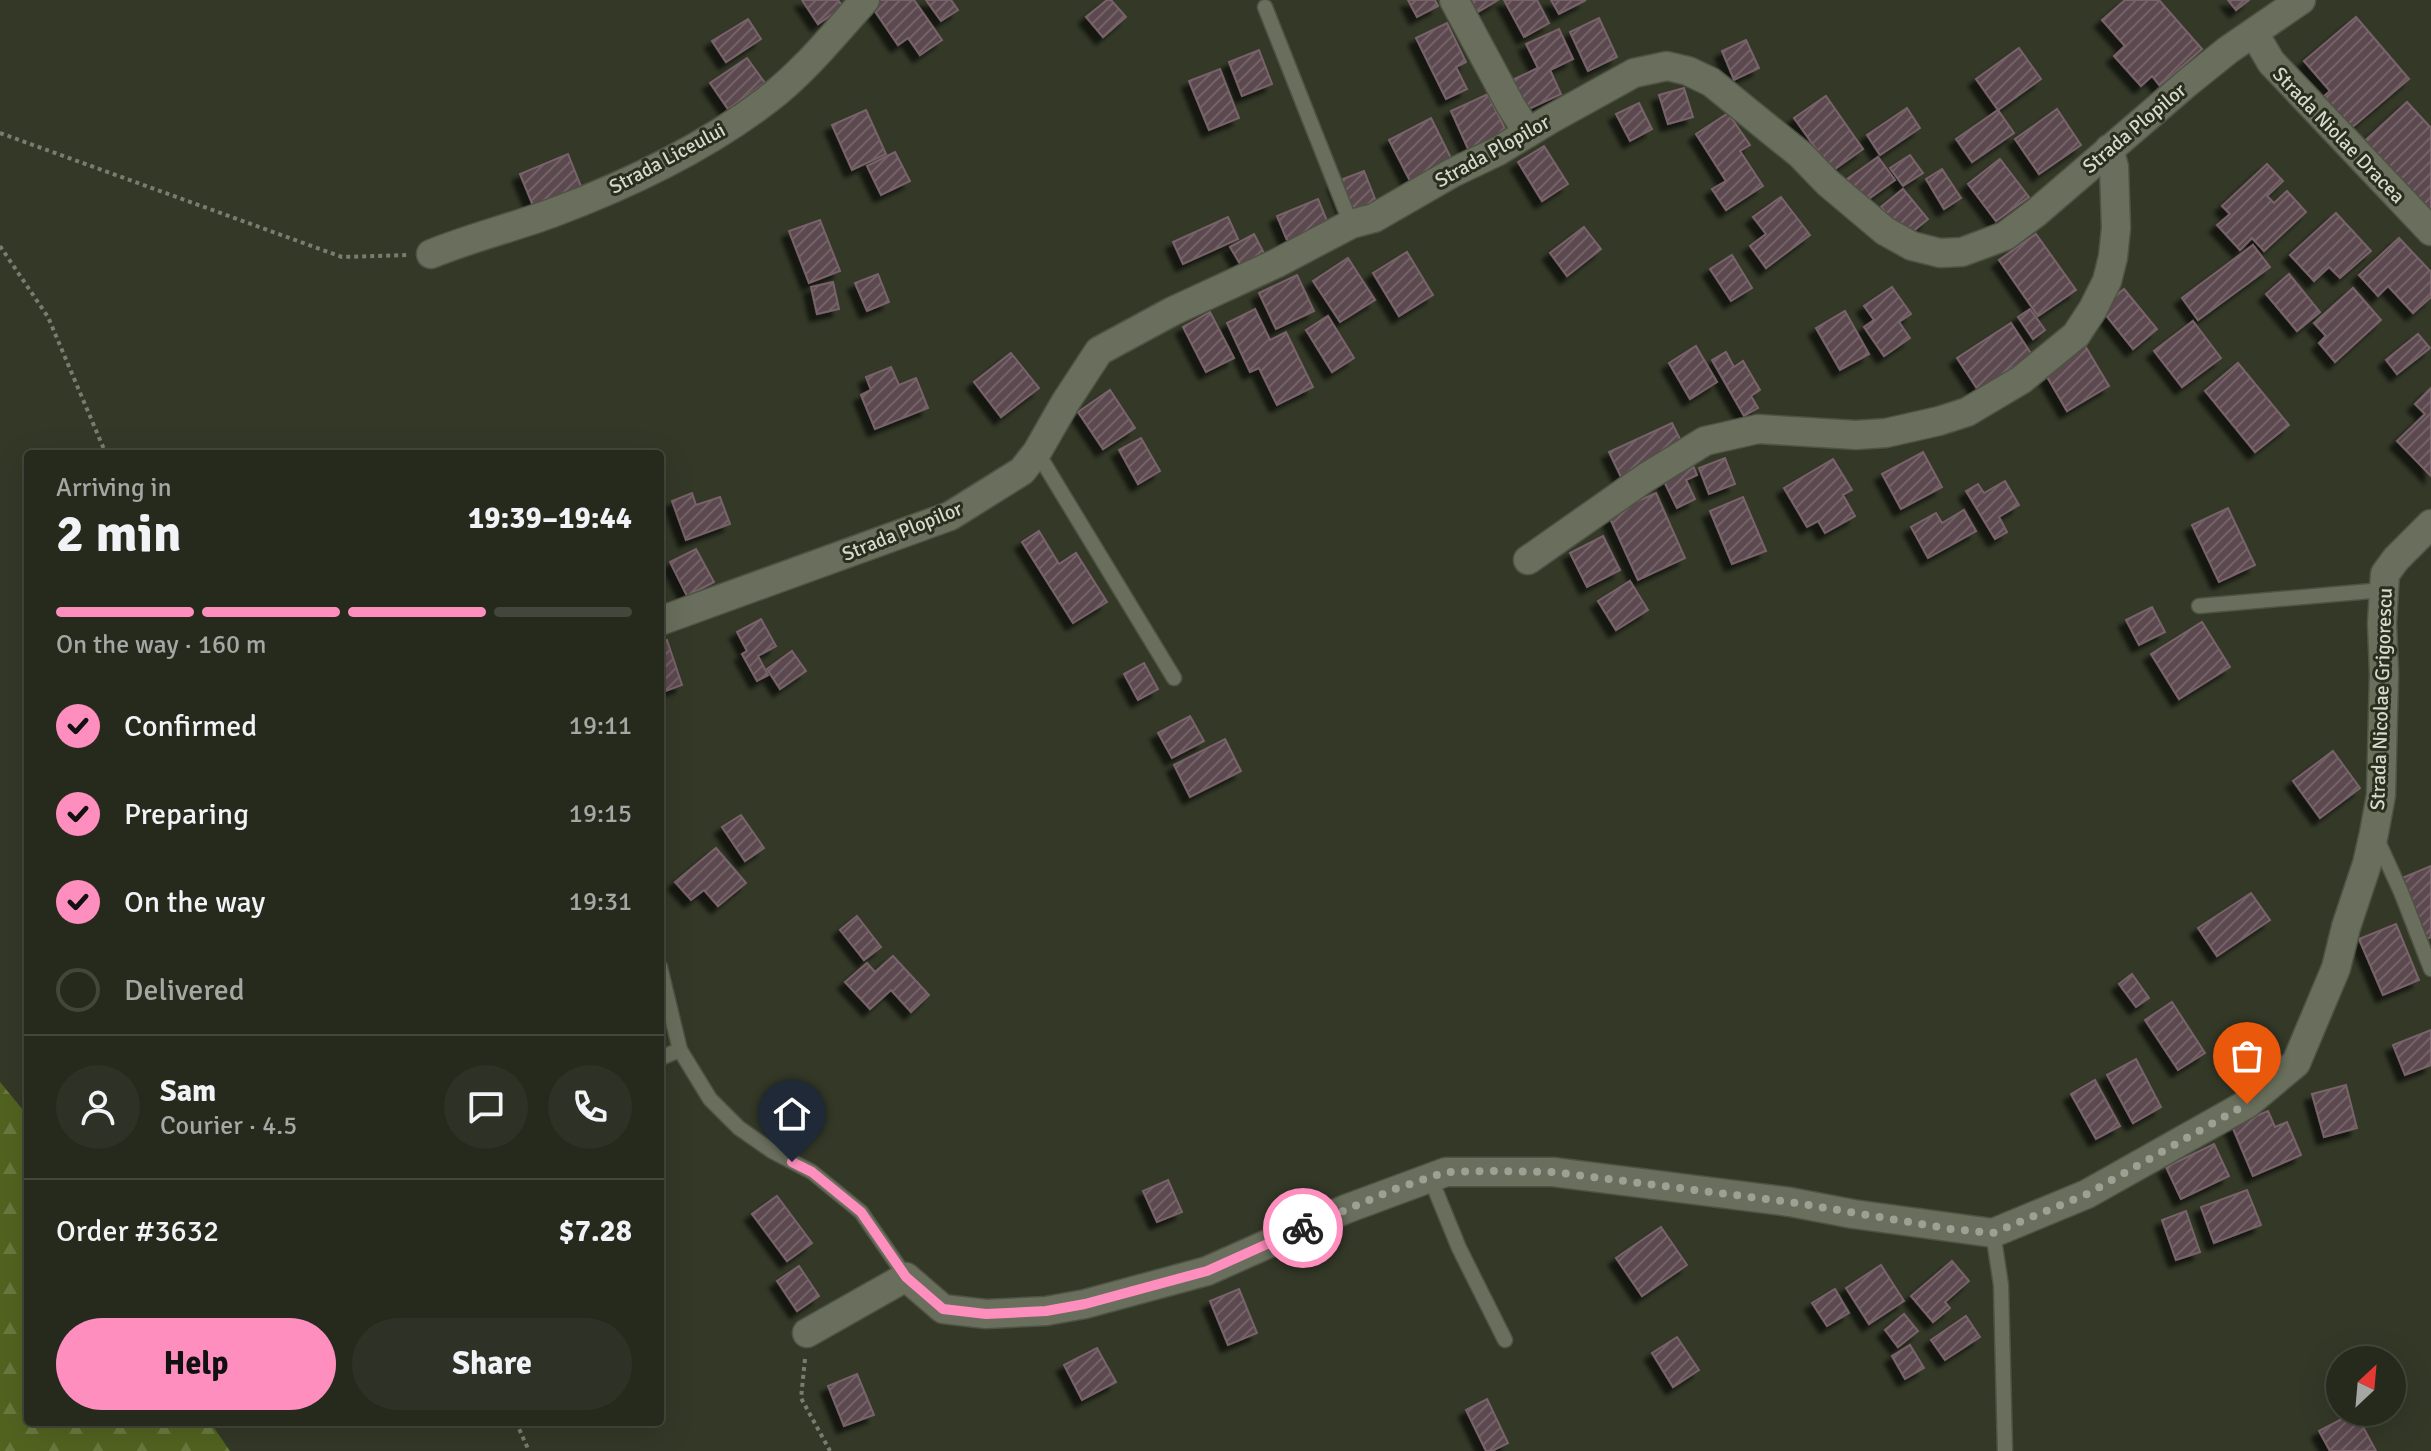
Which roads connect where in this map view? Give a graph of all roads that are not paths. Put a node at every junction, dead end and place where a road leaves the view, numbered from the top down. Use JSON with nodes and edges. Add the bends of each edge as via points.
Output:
{"nodes":[{"id":1,"x":865,"y":0,"type":"edge"},
{"id":2,"x":1454,"y":0,"type":"edge"},
{"id":3,"x":2301,"y":0,"type":"edge"},
{"id":4,"x":1265,"y":7,"type":"dead end"},
{"id":5,"x":2254,"y":33,"type":"junction"},
{"id":6,"x":1528,"y":133,"type":"junction"},
{"id":7,"x":2109,"y":149,"type":"junction"},
{"id":8,"x":1351,"y":224,"type":"junction"},
{"id":9,"x":2431,"y":231,"type":"edge"},
{"id":10,"x":431,"y":254,"type":"road end"},
{"id":11,"x":1037,"y":452,"type":"junction"},
{"id":12,"x":2431,"y":524,"type":"edge"},
{"id":13,"x":1528,"y":560,"type":"dead end"},
{"id":14,"x":2383,"y":590,"type":"junction"},
{"id":15,"x":2199,"y":606,"type":"dead end"},
{"id":16,"x":664,"y":620,"type":"edge"},
{"id":17,"x":1174,"y":678,"type":"dead end"},
{"id":18,"x":2374,"y":833,"type":"junction"},
{"id":19,"x":2431,"y":969,"type":"edge"},
{"id":20,"x":664,"y":984,"type":"edge"},
{"id":21,"x":680,"y":1050,"type":"junction"},
{"id":22,"x":664,"y":1056,"type":"edge"},
{"id":23,"x":1430,"y":1177,"type":"junction"},
{"id":24,"x":1993,"y":1233,"type":"junction"},
{"id":25,"x":906,"y":1277,"type":"junction"},
{"id":26,"x":807,"y":1333,"type":"road end"},
{"id":27,"x":1505,"y":1340,"type":"dead end"},
{"id":28,"x":2005,"y":1451,"type":"edge"}],
"edges":[{"from":1,"to":10,"type":"street","name":"Strada Liceului","via":[[770,98],[710,138],[625,183]]},
{"from":2,"to":6,"type":"street"},
{"from":3,"to":5,"type":"street","name":"Strada Plopilor"},
{"from":4,"to":8,"type":"lane"},
{"from":5,"to":7,"type":"street","name":"Strada Plopilor"},
{"from":5,"to":9,"type":"street","name":"Strada Niolae Dracea","via":[[2271,62]]},
{"from":6,"to":7,"type":"street","name":"Strada Plopilor","via":[[1634,73],[1667,66],[1688,71],[1737,102],[1885,231],[1940,253],[1962,252],[2005,236]]},
{"from":6,"to":8,"type":"street","name":"Strada Plopilor","via":[[1374,218]]},
{"from":7,"to":13,"type":"street","via":[[2116,228],[2107,281],[2076,335],[2021,380],[1967,412],[1886,433],[1758,429],[1705,441]]},
{"from":8,"to":11,"type":"street","name":"Strada Plopilor","via":[[1099,351]]},
{"from":11,"to":16,"type":"street","name":"Strada Plopilor","via":[[1022,471],[950,516]]},
{"from":11,"to":17,"type":"lane"},
{"from":12,"to":14,"type":"street","name":"Strada Nicolae Grigorescu","via":[[2385,574]]},
{"from":14,"to":15,"type":"lane"},
{"from":14,"to":18,"type":"street","name":"Strada Nicolae Grigorescu","via":[[2381,795]]},
{"from":18,"to":19,"type":"lane"},
{"from":18,"to":24,"type":"street","name":"Strada Nicolae Grigorescu","via":[[2336,968],[2296,1063],[2247,1104],[2211,1125],[2087,1194]]},
{"from":20,"to":21,"type":"lane"},
{"from":21,"to":22,"type":"lane"},
{"from":21,"to":25,"type":"lane","via":[[710,1099],[739,1128],[812,1172],[861,1212]]},
{"from":23,"to":24,"type":"street","name":"Strada Nicolae Grigorescu","via":[[1446,1172],[1553,1172]]},
{"from":23,"to":25,"type":"street","name":"Strada Nicolae Grigorescu","via":[[1207,1271],[1085,1304],[986,1314],[943,1309]]},
{"from":23,"to":27,"type":"lane"},
{"from":24,"to":28,"type":"lane","via":[[2001,1285]]},
{"from":25,"to":26,"type":"street"}]}
